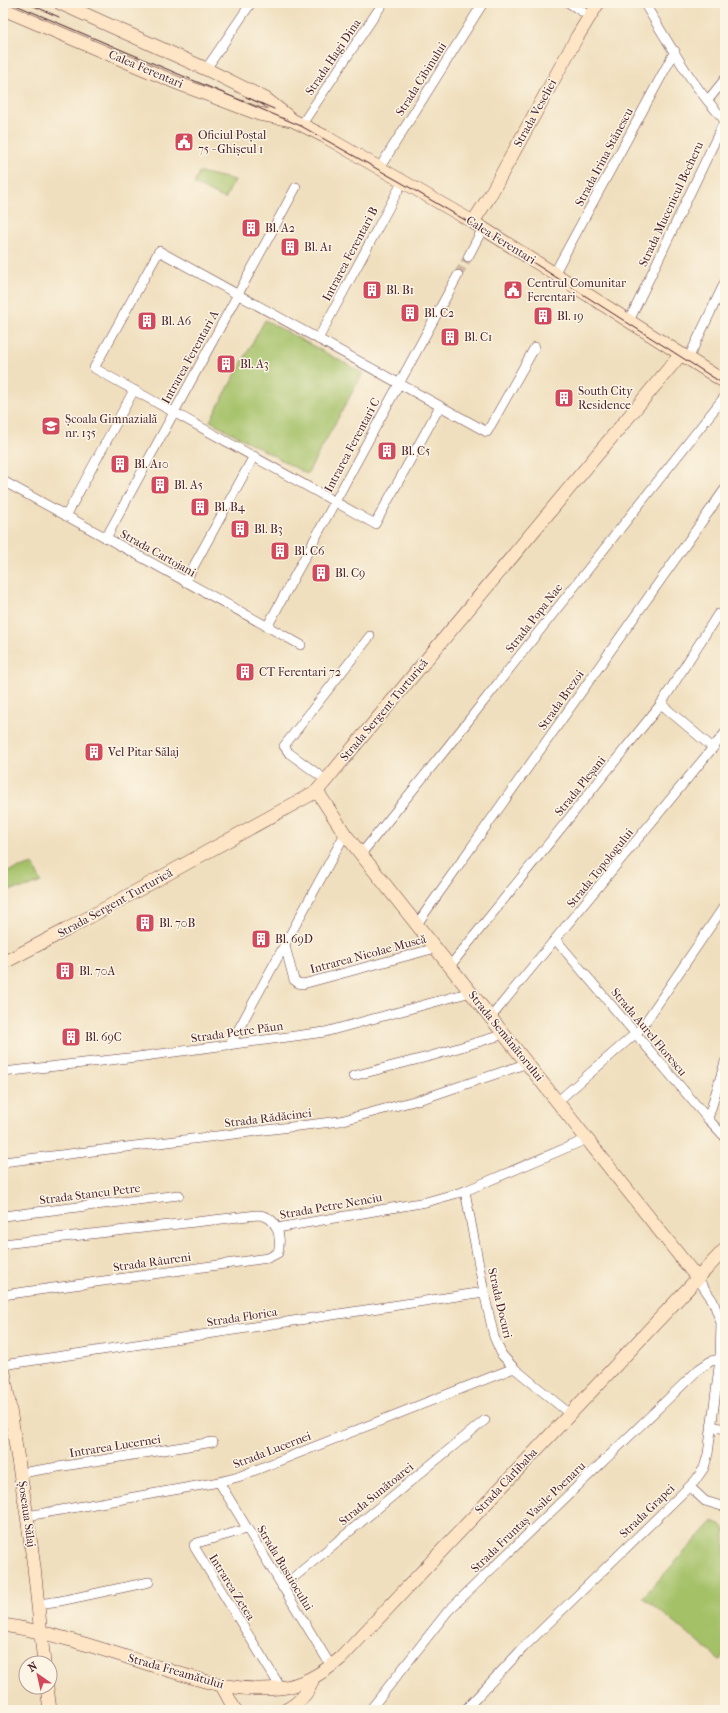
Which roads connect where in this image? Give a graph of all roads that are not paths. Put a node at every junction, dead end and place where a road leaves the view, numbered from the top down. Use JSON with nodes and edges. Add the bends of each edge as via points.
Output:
{"nodes":[{"id":1,"x":60,"y":3,"type":"edge"},
{"id":2,"x":251,"y":3,"type":"edge"},
{"id":3,"x":383,"y":3,"type":"edge"},
{"id":4,"x":483,"y":3,"type":"edge"},
{"id":5,"x":569,"y":3,"type":"edge"},
{"id":6,"x":598,"y":3,"type":"edge"},
{"id":7,"x":644,"y":3,"type":"edge"},
{"id":8,"x":3,"y":9,"type":"edge"},
{"id":9,"x":589,"y":16,"type":"junction"},
{"id":10,"x":674,"y":51,"type":"junction"},
{"id":11,"x":206,"y":69,"type":"junction"},
{"id":12,"x":725,"y":79,"type":"edge"},
{"id":13,"x":708,"y":100,"type":"junction"},
{"id":14,"x":725,"y":120,"type":"edge"},
{"id":15,"x":297,"y":122,"type":"junction"},
{"id":16,"x":380,"y":167,"type":"junction"},
{"id":17,"x":403,"y":181,"type":"junction"},
{"id":18,"x":296,"y":188,"type":"dead end"},
{"id":19,"x":478,"y":225,"type":"junction"},
{"id":20,"x":468,"y":257,"type":"tunnel mouth"},
{"id":21,"x":554,"y":274,"type":"junction"},
{"id":22,"x":458,"y":275,"type":"tunnel mouth"},
{"id":23,"x":725,"y":282,"type":"edge"},
{"id":24,"x":238,"y":295,"type":"junction"},
{"id":25,"x":629,"y":321,"type":"junction"},
{"id":26,"x":318,"y":339,"type":"junction"},
{"id":27,"x":535,"y":347,"type":"dead end"},
{"id":28,"x":684,"y":356,"type":"junction"},
{"id":29,"x":725,"y":382,"type":"edge"},
{"id":30,"x":399,"y":384,"type":"junction"},
{"id":31,"x":134,"y":390,"type":"junction"},
{"id":32,"x":725,"y":396,"type":"edge"},
{"id":33,"x":440,"y":406,"type":"junction"},
{"id":34,"x":174,"y":412,"type":"junction"},
{"id":35,"x":254,"y":456,"type":"junction"},
{"id":36,"x":3,"y":481,"type":"edge"},
{"id":37,"x":725,"y":489,"type":"edge"},
{"id":38,"x":335,"y":502,"type":"junction"},
{"id":39,"x":66,"y":516,"type":"junction"},
{"id":40,"x":106,"y":538,"type":"junction"},
{"id":41,"x":185,"y":582,"type":"junction"},
{"id":42,"x":718,"y":614,"type":"dead end"},
{"id":43,"x":267,"y":627,"type":"junction"},
{"id":44,"x":370,"y":636,"type":"dead end"},
{"id":45,"x":301,"y":645,"type":"dead end"},
{"id":46,"x":661,"y":704,"type":"junction"},
{"id":47,"x":725,"y":733,"type":"edge"},
{"id":48,"x":713,"y":748,"type":"junction"},
{"id":49,"x":326,"y":780,"type":"junction"},
{"id":50,"x":316,"y":791,"type":"junction"},
{"id":51,"x":345,"y":834,"type":"junction"},
{"id":52,"x":361,"y":854,"type":"junction"},
{"id":53,"x":725,"y":905,"type":"edge"},
{"id":54,"x":417,"y":924,"type":"junction"},
{"id":55,"x":556,"y":940,"type":"junction"},
{"id":56,"x":285,"y":946,"type":"junction"},
{"id":57,"x":436,"y":948,"type":"junction"},
{"id":58,"x":3,"y":963,"type":"edge"},
{"id":59,"x":450,"y":966,"type":"junction"},
{"id":60,"x":471,"y":992,"type":"junction"},
{"id":61,"x":491,"y":1017,"type":"junction"},
{"id":62,"x":505,"y":1034,"type":"junction"},
{"id":63,"x":636,"y":1034,"type":"junction"},
{"id":64,"x":230,"y":1045,"type":"junction"},
{"id":65,"x":725,"y":1062,"type":"edge"},
{"id":66,"x":528,"y":1063,"type":"junction"},
{"id":67,"x":3,"y":1072,"type":"edge"},
{"id":68,"x":353,"y":1076,"type":"dead end"},
{"id":69,"x":558,"y":1101,"type":"junction"},
{"id":70,"x":708,"y":1119,"type":"junction"},
{"id":71,"x":725,"y":1137,"type":"edge"},
{"id":72,"x":587,"y":1139,"type":"junction"},
{"id":73,"x":3,"y":1162,"type":"edge"},
{"id":74,"x":465,"y":1191,"type":"junction"},
{"id":75,"x":179,"y":1195,"type":"dead end"},
{"id":76,"x":3,"y":1216,"type":"edge"},
{"id":77,"x":277,"y":1228,"type":"junction"},
{"id":78,"x":3,"y":1244,"type":"edge"},
{"id":79,"x":725,"y":1249,"type":"edge"},
{"id":80,"x":698,"y":1279,"type":"junction"},
{"id":81,"x":484,"y":1292,"type":"junction"},
{"id":82,"x":3,"y":1295,"type":"edge"},
{"id":83,"x":720,"y":1358,"type":"junction"},
{"id":84,"x":3,"y":1366,"type":"edge"},
{"id":85,"x":514,"y":1368,"type":"junction"},
{"id":86,"x":721,"y":1375,"type":"edge"},
{"id":87,"x":570,"y":1414,"type":"junction"},
{"id":88,"x":485,"y":1420,"type":"dead end"},
{"id":89,"x":711,"y":1426,"type":"junction"},
{"id":90,"x":725,"y":1429,"type":"edge"},
{"id":91,"x":213,"y":1442,"type":"dead end"},
{"id":92,"x":21,"y":1473,"type":"junction"},
{"id":93,"x":219,"y":1482,"type":"junction"},
{"id":94,"x":690,"y":1486,"type":"junction"},
{"id":95,"x":725,"y":1507,"type":"edge"},
{"id":96,"x":28,"y":1516,"type":"junction"},
{"id":97,"x":247,"y":1529,"type":"junction"},
{"id":98,"x":149,"y":1582,"type":"dead end"},
{"id":99,"x":282,"y":1587,"type":"junction"},
{"id":100,"x":38,"y":1604,"type":"junction"},
{"id":101,"x":3,"y":1625,"type":"edge"},
{"id":102,"x":40,"y":1631,"type":"junction"},
{"id":103,"x":43,"y":1655,"type":"edge"},
{"id":104,"x":331,"y":1666,"type":"junction"},
{"id":105,"x":313,"y":1678,"type":"junction"},
{"id":106,"x":222,"y":1686,"type":"junction"},
{"id":107,"x":280,"y":1688,"type":"junction"},
{"id":108,"x":48,"y":1695,"type":"edge"},
{"id":109,"x":50,"y":1710,"type":"edge"},
{"id":110,"x":235,"y":1710,"type":"edge"},
{"id":111,"x":286,"y":1710,"type":"edge"},
{"id":112,"x":370,"y":1710,"type":"edge"},
{"id":113,"x":465,"y":1710,"type":"edge"}],
"edges":[{"from":1,"to":11,"type":"street","name":"Calea Ferentari"},
{"from":2,"to":11,"type":"street"},
{"from":3,"to":15,"type":"street","name":"Strada Hagi Dina"},
{"from":4,"to":16,"type":"street","name":"Strada Cibinului"},
{"from":5,"to":9,"type":"street"},
{"from":6,"to":9,"type":"street","name":"Strada Veseliei"},
{"from":7,"to":10,"type":"street"},
{"from":8,"to":15,"type":"street","name":"Calea Ferentari","via":[[259,114]]},
{"from":9,"to":19,"type":"street","name":"Strada Veseliei","via":[[489,197]]},
{"from":10,"to":13,"type":"street"},
{"from":10,"to":21,"type":"street","name":"Strada Irina Stănescu"},
{"from":11,"to":15,"type":"street","name":"Calea Ferentari","via":[[266,99]]},
{"from":12,"to":13,"type":"street"},
{"from":13,"to":14,"type":"street"},
{"from":14,"to":25,"type":"street","name":"Strada Mucenicul Becheru"},
{"from":15,"to":16,"type":"street","name":"Calea Ferentari"},
{"from":16,"to":17,"type":"street","name":"Calea Ferentari"},
{"from":17,"to":19,"type":"street","name":"Calea Ferentari"},
{"from":17,"to":26,"type":"street","name":"Intrarea Ferentari B"},
{"from":18,"to":24,"type":"street","name":"Intrarea Ferentari A"},
{"from":19,"to":20,"type":"street"},
{"from":19,"to":21,"type":"street","name":"Calea Ferentari"},
{"from":21,"to":25,"type":"street","name":"Calea Ferentari"},
{"from":22,"to":30,"type":"street","name":"Intrarea Ferentari C"},
{"from":23,"to":28,"type":"street","name":"Strada Sergent Turturică"},
{"from":24,"to":26,"type":"street"},
{"from":24,"to":31,"type":"street","via":[[159,251],[94,368]]},
{"from":24,"to":34,"type":"street","name":"Intrarea Ferentari A"},
{"from":25,"to":28,"type":"street","name":"Calea Ferentari"},
{"from":26,"to":30,"type":"street"},
{"from":27,"to":33,"type":"street","via":[[487,432]]},
{"from":28,"to":29,"type":"street","name":"Calea Ferentari"},
{"from":28,"to":49,"type":"street","name":"Strada Sergent Turturică"},
{"from":30,"to":33,"type":"street"},
{"from":30,"to":38,"type":"street","name":"Intrarea Ferentari C"},
{"from":31,"to":34,"type":"street"},
{"from":31,"to":39,"type":"street"},
{"from":32,"to":52,"type":"street","name":"Strada Popa Nae"},
{"from":33,"to":38,"type":"street","via":[[375,524]]},
{"from":34,"to":35,"type":"street"},
{"from":34,"to":40,"type":"street","name":"Intrarea Ferentari A"},
{"from":35,"to":38,"type":"street"},
{"from":35,"to":41,"type":"street"},
{"from":36,"to":39,"type":"street","name":"Strada Cartojani"},
{"from":37,"to":54,"type":"street","name":"Strada Brezoi"},
{"from":38,"to":43,"type":"street","name":"Intrarea Ferentari C"},
{"from":39,"to":40,"type":"street","name":"Strada Cartojani"},
{"from":40,"to":41,"type":"street","name":"Strada Cartojani"},
{"from":41,"to":43,"type":"street","name":"Strada Cartojani"},
{"from":42,"to":46,"type":"street","name":"Strada Pleșani"},
{"from":43,"to":45,"type":"street","name":"Strada Cartojani"},
{"from":44,"to":49,"type":"street","via":[[284,746],[289,753]]},
{"from":46,"to":48,"type":"street"},
{"from":46,"to":59,"type":"street","name":"Strada Pleșani"},
{"from":47,"to":48,"type":"street","name":"Strada Topologului"},
{"from":48,"to":55,"type":"street","name":"Strada Topologului"},
{"from":49,"to":50,"type":"street","name":"Strada Sergent Turturică"},
{"from":50,"to":51,"type":"street","name":"Strada Semănătorului"},
{"from":50,"to":58,"type":"street","name":"Strada Sergent Turturică"},
{"from":51,"to":52,"type":"street","name":"Strada Semănătorului"},
{"from":51,"to":56,"type":"street"},
{"from":52,"to":54,"type":"street","name":"Strada Semănătorului"},
{"from":53,"to":63,"type":"street"},
{"from":54,"to":57,"type":"street","name":"Strada Semănătorului"},
{"from":55,"to":61,"type":"street","name":"Strada Topologului"},
{"from":55,"to":63,"type":"street","name":"Strada Aurel Florescu"},
{"from":56,"to":57,"type":"street","name":"Intrarea Nicolae Muscă","via":[[294,980],[303,984]]},
{"from":56,"to":64,"type":"street"},
{"from":57,"to":59,"type":"street","name":"Strada Semănătorului"},
{"from":59,"to":60,"type":"street","name":"Strada Semănătorului"},
{"from":60,"to":61,"type":"street","name":"Strada Semănătorului"},
{"from":60,"to":64,"type":"street","name":"Strada Petre Păun","via":[[325,1032]]},
{"from":61,"to":62,"type":"street","name":"Strada Semănătorului"},
{"from":62,"to":66,"type":"street","name":"Strada Semănătorului"},
{"from":62,"to":68,"type":"street"},
{"from":63,"to":69,"type":"street"},
{"from":63,"to":70,"type":"street","name":"Strada Aurel Florescu"},
{"from":64,"to":67,"type":"street","name":"Strada Petre Păun"},
{"from":65,"to":70,"type":"street"},
{"from":66,"to":69,"type":"street","name":"Strada Semănătorului"},
{"from":66,"to":73,"type":"street","name":"Strada Rădăcinei","via":[[425,1098],[340,1121]]},
{"from":69,"to":72,"type":"street","name":"Strada Semănătorului"},
{"from":70,"to":71,"type":"street","name":"Strada Aurel Florescu"},
{"from":72,"to":74,"type":"street","name":"Strada Petre Nenciu"},
{"from":72,"to":80,"type":"street","name":"Strada Semănătorului"},
{"from":74,"to":77,"type":"street","name":"Strada Petre Nenciu","via":[[426,1202]]},
{"from":74,"to":81,"type":"street","name":"Strada Docuri"},
{"from":75,"to":76,"type":"street","name":"Strada Stancu Petre"},
{"from":77,"to":78,"type":"street","name":"Strada Petre Nenciu","via":[[271,1218],[257,1215]]},
{"from":77,"to":82,"type":"street","name":"Strada Râureni","via":[[278,1253],[268,1258]]},
{"from":79,"to":80,"type":"street","name":"Strada Cârlibaba"},
{"from":80,"to":83,"type":"street","name":"Strada Grapei","via":[[713,1301],[719,1316]]},
{"from":80,"to":87,"type":"street","name":"Strada Cârlibaba"},
{"from":81,"to":84,"type":"street","name":"Strada Florica"},
{"from":81,"to":85,"type":"street","name":"Strada Docuri","via":[[498,1347]]},
{"from":83,"to":86,"type":"street","name":"Strada Grapei"},
{"from":83,"to":112,"type":"street","name":"Strada Fruntaș Vasile Poenaru","via":[[699,1368],[448,1611]]},
{"from":84,"to":92,"type":"street","name":"Șoseaua Sălaj"},
{"from":85,"to":87,"type":"street","name":"Strada Docuri"},
{"from":85,"to":93,"type":"street","name":"Strada Lucernei","via":[[238,1477]]},
{"from":86,"to":89,"type":"street","name":"Strada Grapei"},
{"from":87,"to":104,"type":"street","name":"Strada Cârlibaba"},
{"from":88,"to":99,"type":"street","name":"Strada Sunătoarei"},
{"from":89,"to":90,"type":"street"},
{"from":89,"to":94,"type":"street","name":"Strada Grapei","via":[[704,1468]]},
{"from":91,"to":92,"type":"street","name":"Intrarea Lucernei"},
{"from":92,"to":96,"type":"street","name":"Șoseaua Sălaj"},
{"from":93,"to":96,"type":"street","name":"Strada Lucernei"},
{"from":93,"to":97,"type":"street","name":"Strada Busuiocului"},
{"from":94,"to":95,"type":"street","via":[[705,1501]]},
{"from":94,"to":113,"type":"street","name":"Strada Grapei","via":[[523,1648]]},
{"from":96,"to":100,"type":"street","name":"Șoseaua Sălaj"},
{"from":97,"to":99,"type":"street","name":"Strada Busuiocului"},
{"from":97,"to":107,"type":"street","name":"Intrarea Zetea","via":[[194,1545]]},
{"from":98,"to":100,"type":"street"},
{"from":99,"to":104,"type":"street","name":"Strada Busuiocului"},
{"from":100,"to":102,"type":"street","name":"Șoseaua Sălaj"},
{"from":101,"to":102,"type":"street","name":"Strada Freamătului"},
{"from":102,"to":103,"type":"street","name":"Șoseaua Sălaj"},
{"from":102,"to":106,"type":"street","name":"Strada Freamătului"},
{"from":104,"to":105,"type":"street","name":"Strada Cârlibaba"},
{"from":105,"to":107,"type":"street","name":"Strada Freamătului"},
{"from":105,"to":111,"type":"street","name":"Strada Cârlibaba","via":[[306,1693]]},
{"from":106,"to":107,"type":"street","name":"Strada Freamătului"},
{"from":106,"to":110,"type":"street"},
{"from":108,"to":109,"type":"street"}]}
